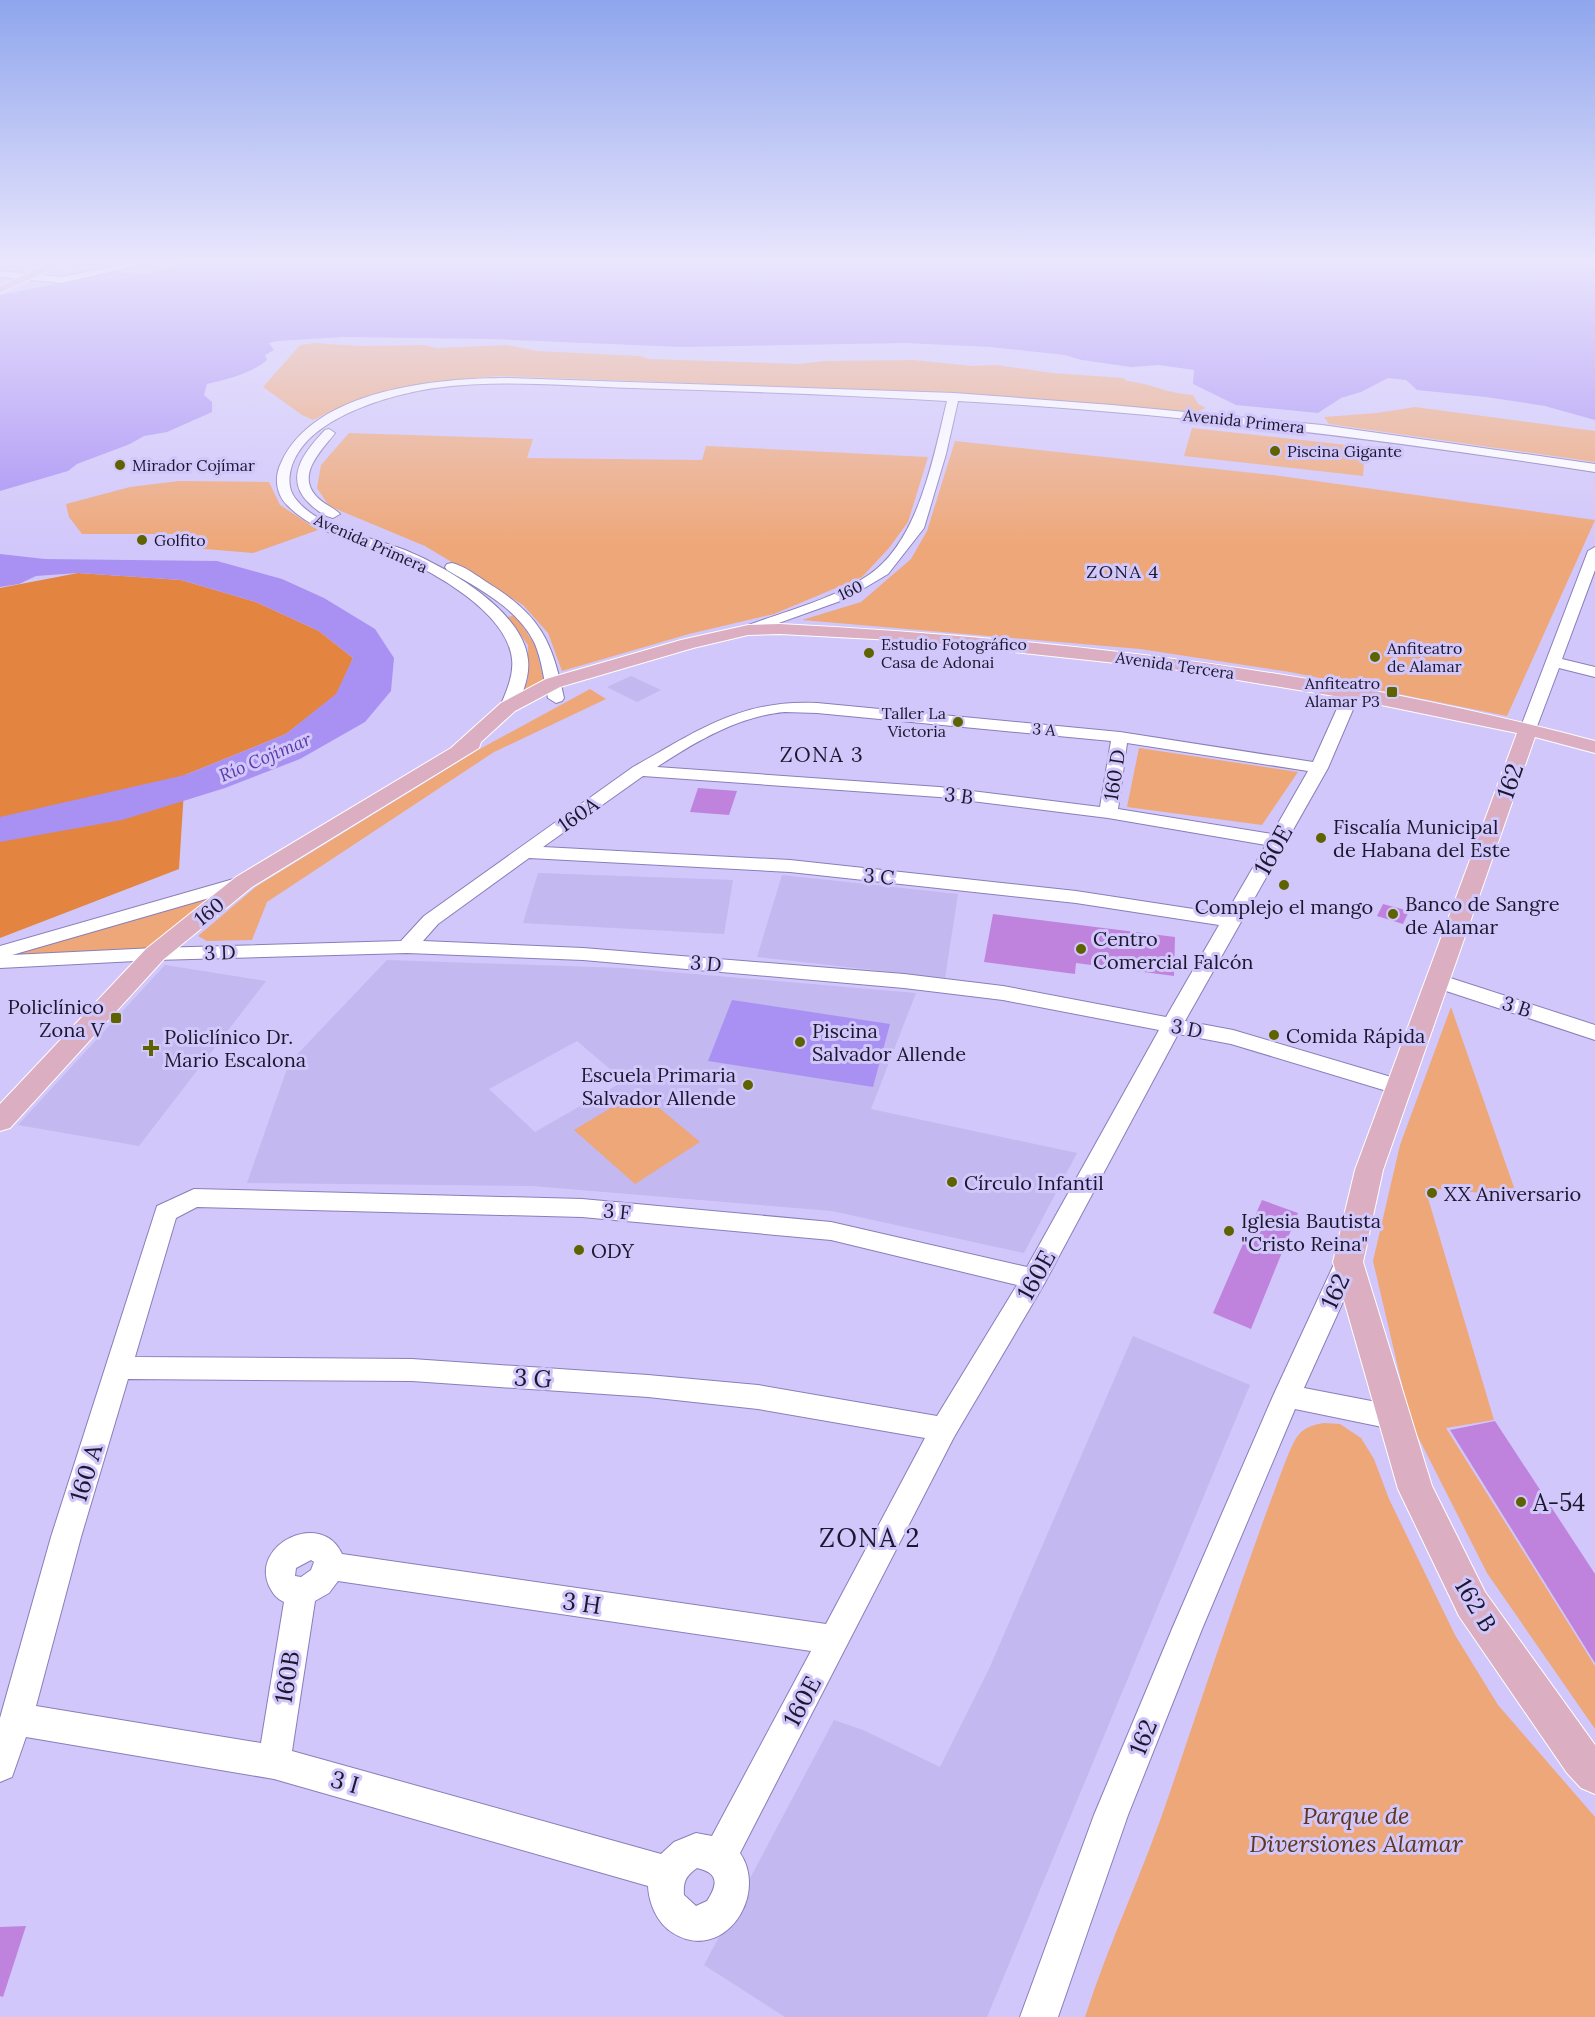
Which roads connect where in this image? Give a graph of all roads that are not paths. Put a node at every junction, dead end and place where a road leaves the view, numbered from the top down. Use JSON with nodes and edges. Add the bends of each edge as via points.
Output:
{"nodes":[{"id":1,"x":514,"y":383,"type":"junction"},
{"id":2,"x":954,"y":400,"type":"junction"},
{"id":3,"x":318,"y":427,"type":"junction"},
{"id":4,"x":334,"y":428,"type":"junction"},
{"id":5,"x":1595,"y":468,"type":"edge"},
{"id":6,"x":1595,"y":475,"type":"edge"},
{"id":7,"x":1595,"y":552,"type":"edge"},
{"id":8,"x":748,"y":630,"type":"junction"},
{"id":9,"x":1553,"y":662,"type":"junction"},
{"id":10,"x":1595,"y":672,"type":"edge"},
{"id":11,"x":555,"y":691,"type":"junction"},
{"id":12,"x":1352,"y":693,"type":"junction"},
{"id":13,"x":508,"y":706,"type":"junction"},
{"id":14,"x":538,"y":708,"type":"junction"},
{"id":15,"x":768,"y":709,"type":"joint"},
{"id":16,"x":1528,"y":729,"type":"junction"},
{"id":17,"x":1120,"y":736,"type":"junction"},
{"id":18,"x":1595,"y":747,"type":"edge"},
{"id":19,"x":459,"y":751,"type":"junction"},
{"id":20,"x":1319,"y":768,"type":"junction"},
{"id":21,"x":639,"y":771,"type":"junction"},
{"id":22,"x":1108,"y":813,"type":"junction"},
{"id":23,"x":1278,"y":841,"type":"junction"},
{"id":24,"x":523,"y":852,"type":"junction"},
{"id":25,"x":244,"y":882,"type":"junction"},
{"id":26,"x":1232,"y":921,"type":"junction"},
{"id":27,"x":407,"y":947,"type":"junction"},
{"id":28,"x":0,"y":952,"type":"edge"},
{"id":29,"x":155,"y":954,"type":"junction"},
{"id":30,"x":0,"y":962,"type":"edge"},
{"id":31,"x":1438,"y":981,"type":"junction"},
{"id":32,"x":1172,"y":1025,"type":"junction"},
{"id":33,"x":1595,"y":1033,"type":"edge"},
{"id":34,"x":1400,"y":1087,"type":"junction"},
{"id":35,"x":0,"y":1122,"type":"edge"},
{"id":36,"x":194,"y":1198,"type":"joint"},
{"id":37,"x":1348,"y":1262,"type":"junction"},
{"id":38,"x":1034,"y":1279,"type":"junction"},
{"id":39,"x":119,"y":1368,"type":"junction"},
{"id":40,"x":1287,"y":1396,"type":"junction"},
{"id":41,"x":1392,"y":1418,"type":"junction"},
{"id":42,"x":944,"y":1429,"type":"junction"},
{"id":43,"x":329,"y":1566,"type":"junction"},
{"id":44,"x":301,"y":1592,"type":"junction"},
{"id":45,"x":835,"y":1640,"type":"junction"},
{"id":46,"x":16,"y":1719,"type":"junction"},
{"id":47,"x":274,"y":1762,"type":"junction"},
{"id":48,"x":0,"y":1765,"type":"edge"},
{"id":49,"x":1595,"y":1774,"type":"edge"},
{"id":50,"x":720,"y":1856,"type":"junction"},
{"id":51,"x":668,"y":1874,"type":"junction"},
{"id":52,"x":1040,"y":2017,"type":"edge"}],
"edges":[{"from":1,"to":2,"type":"street","name":"Avenida Primera"},
{"from":1,"to":3,"type":"street","name":"Avenida Primera","via":[[461,383],[407,390],[371,400]]},
{"from":1,"to":4,"type":"street","name":"Avenida Primera","via":[[416,395],[369,409]]},
{"from":2,"to":5,"type":"street","name":"Avenida Primera","via":[[1320,428]]},
{"from":2,"to":6,"type":"street","name":"Avenida Primera","via":[[1337,438]]},
{"from":2,"to":8,"type":"street","name":"160","via":[[917,528],[883,571],[841,596]]},
{"from":3,"to":4,"type":"street"},
{"from":3,"to":13,"type":"street","name":"Avenida Primera","via":[[294,450],[285,468],[282,485],[290,501],[312,518],[403,555],[447,578],[503,621],[516,642],[521,661]]},
{"from":4,"to":11,"type":"street","name":"Avenida Primera","via":[[310,455],[301,477],[312,501],[347,521],[443,562],[516,609],[539,638]]},
{"from":7,"to":9,"type":"street","name":"162"},
{"from":8,"to":11,"type":"main road","name":"160","via":[[633,661]]},
{"from":8,"to":12,"type":"main road","name":"Avenida Tercera","via":[[839,631],[1071,651],[1172,663]]},
{"from":9,"to":10,"type":"street"},
{"from":9,"to":16,"type":"street","name":"162"},
{"from":11,"to":13,"type":"main road","name":"160"},
{"from":11,"to":14,"type":"main road","name":"160"},
{"from":12,"to":16,"type":"main road","name":"Avenida Tercera"},
{"from":12,"to":20,"type":"street","name":"160E"},
{"from":13,"to":14,"type":"main road"},
{"from":13,"to":19,"type":"main road","name":"160"},
{"from":14,"to":19,"type":"main road","name":"160"},
{"from":15,"to":17,"type":"street","name":"3 A","via":[[817,708]]},
{"from":15,"to":21,"type":"street","name":"160A","via":[[688,740]]},
{"from":16,"to":18,"type":"main road","name":"Avenida Tercera"},
{"from":16,"to":31,"type":"main road","name":"162"},
{"from":17,"to":20,"type":"street","name":"3 A"},
{"from":17,"to":22,"type":"street","name":"160 D"},
{"from":19,"to":25,"type":"main road","name":"160"},
{"from":20,"to":23,"type":"street","name":"160E"},
{"from":21,"to":22,"type":"street","name":"3 B","via":[[939,792]]},
{"from":21,"to":24,"type":"street","name":"160A"},
{"from":22,"to":23,"type":"street","name":"3 B"},
{"from":23,"to":26,"type":"street","name":"160E"},
{"from":24,"to":26,"type":"street","name":"3 C","via":[[790,866],[1076,897]]},
{"from":24,"to":27,"type":"street","name":"160A","via":[[431,920]]},
{"from":25,"to":28,"type":"street"},
{"from":25,"to":29,"type":"main road","name":"160"},
{"from":26,"to":32,"type":"street","name":"160E"},
{"from":27,"to":29,"type":"street","name":"3 D"},
{"from":27,"to":32,"type":"street","name":"3 D","via":[[594,955],[904,981],[1003,993]]},
{"from":29,"to":30,"type":"street","name":"3 D"},
{"from":29,"to":35,"type":"main road","name":"160"},
{"from":31,"to":33,"type":"street","name":"3 B"},
{"from":31,"to":34,"type":"main road","name":"162"},
{"from":32,"to":34,"type":"street","name":"3 D","via":[[1233,1037]]},
{"from":32,"to":38,"type":"street","name":"160E"},
{"from":34,"to":37,"type":"main road","name":"162","via":[[1369,1170]]},
{"from":36,"to":38,"type":"street","name":"3 F","via":[[582,1208],[819,1230]]},
{"from":36,"to":39,"type":"street","name":"160 A","via":[[166,1213]]},
{"from":37,"to":40,"type":"street","name":"162"},
{"from":37,"to":41,"type":"main road","name":"162 B"},
{"from":38,"to":42,"type":"street","name":"160E"},
{"from":39,"to":42,"type":"street","name":"3 G","via":[[412,1370],[648,1386],[758,1397]]},
{"from":39,"to":46,"type":"street","name":"160 A","via":[[66,1537]]},
{"from":40,"to":41,"type":"street"},
{"from":40,"to":52,"type":"street","name":"162","via":[[1111,1815]]},
{"from":41,"to":49,"type":"main road","name":"162 B","via":[[1415,1489],[1472,1604]]},
{"from":42,"to":45,"type":"street","name":"160E"},
{"from":43,"to":44,"type":"street","via":[[321,1582]]},
{"from":43,"to":44,"type":"street","via":[[329,1558],[320,1547],[301,1547],[291,1552],[279,1568],[279,1578],[283,1586]]},
{"from":43,"to":45,"type":"street","name":"3 H"},
{"from":44,"to":47,"type":"street","name":"160B"},
{"from":45,"to":50,"type":"street","name":"160E"},
{"from":46,"to":47,"type":"street","name":"3 I"},
{"from":46,"to":48,"type":"street","name":"160 A"},
{"from":47,"to":51,"type":"street","name":"3 I"},
{"from":50,"to":51,"type":"street","via":[[708,1850],[690,1852],[674,1863]]},
{"from":50,"to":51,"type":"street","via":[[732,1875],[733,1888],[724,1911],[703,1923],[691,1923],[672,1910],[666,1899]]}]}
